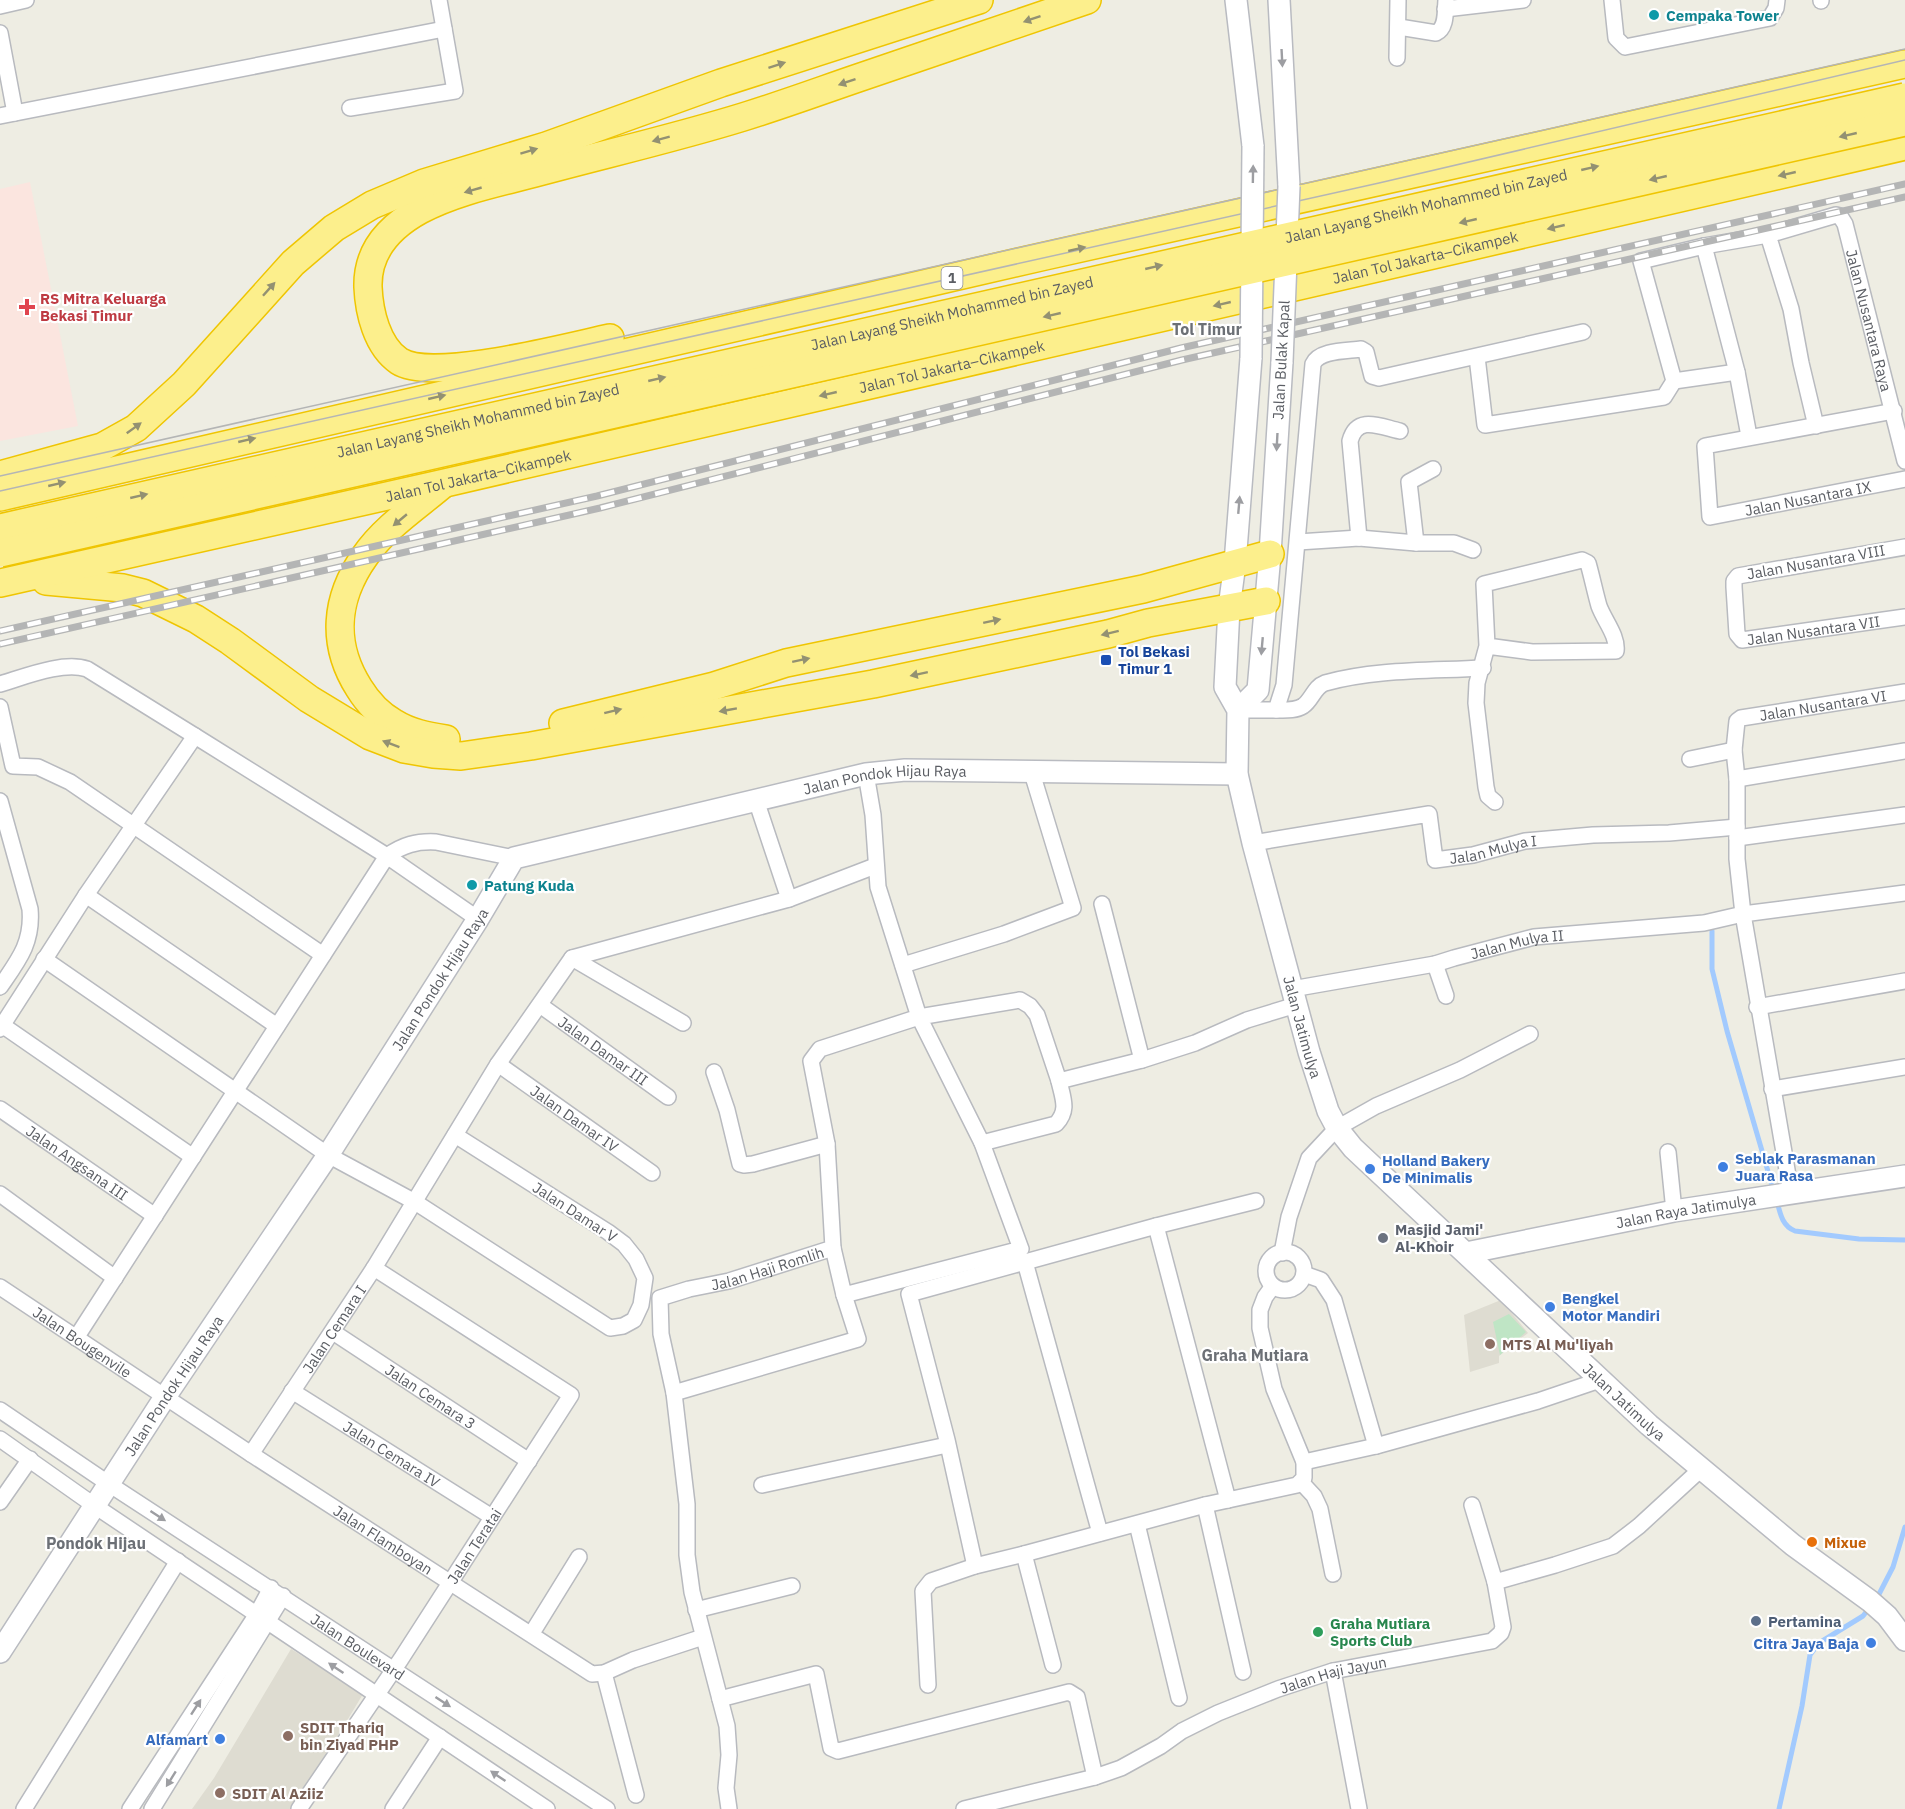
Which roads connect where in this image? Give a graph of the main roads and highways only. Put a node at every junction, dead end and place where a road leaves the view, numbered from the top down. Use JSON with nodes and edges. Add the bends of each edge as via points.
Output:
{"nodes":[{"id":1,"x":979,"y":0,"type":"edge"},
{"id":2,"x":1088,"y":0,"type":"edge"},
{"id":3,"x":1236,"y":0,"type":"edge"},
{"id":4,"x":1279,"y":0,"type":"edge"},
{"id":5,"x":1905,"y":64,"type":"edge"},
{"id":6,"x":1905,"y":97,"type":"edge"},
{"id":7,"x":1905,"y":122,"type":"edge"},
{"id":8,"x":1905,"y":146,"type":"edge"},
{"id":9,"x":1045,"y":256,"type":"junction"},
{"id":10,"x":0,"y":475,"type":"edge"},
{"id":11,"x":445,"y":483,"type":"junction"},
{"id":12,"x":0,"y":497,"type":"edge"},
{"id":13,"x":0,"y":528,"type":"edge"},
{"id":14,"x":0,"y":553,"type":"edge"},
{"id":15,"x":1270,"y":554,"type":"junction"},
{"id":16,"x":1234,"y":563,"type":"junction"},
{"id":17,"x":8,"y":581,"type":"edge"},
{"id":18,"x":1143,"y":589,"type":"junction"},
{"id":19,"x":1266,"y":601,"type":"junction"},
{"id":20,"x":1229,"y":608,"type":"junction"},
{"id":21,"x":1148,"y":623,"type":"junction"},
{"id":22,"x":1238,"y":710,"type":"junction"},
{"id":23,"x":1237,"y":774,"type":"junction"},
{"id":24,"x":1905,"y":1176,"type":"edge"},
{"id":25,"x":1466,"y":1253,"type":"junction"},
{"id":26,"x":1905,"y":1640,"type":"edge"},
{"id":27,"x":0,"y":1652,"type":"edge"}],
"edges":[{"from":10,"to":1,"type":"highway","one_way":true,"via":[[102,447],[136,428],[184,384],[293,263],[334,228],[372,205],[424,183],[546,146],[721,82]]},
{"from":2,"to":9,"type":"highway","one_way":true,"via":[[743,117],[466,191],[420,210],[391,230],[373,254],[368,289],[376,327],[384,345],[399,361],[421,369],[444,368],[475,365],[1016,256]]},
{"from":16,"to":3,"type":"main road","name":"Jalan Bulak Kapal","one_way":true,"bridge":true,"via":[[1251,358],[1253,146]]},
{"from":4,"to":15,"type":"main road","name":"Jalan Bulak Kapal","one_way":true,"bridge":true,"via":[[1289,186]]},
{"from":9,"to":5,"type":"highway","number":"1","one_way":true},
{"from":13,"to":6,"type":"highway","name":"Jalan Layang Sheikh Mohammed bin Zayed","number":"1","one_way":true,"bridge":true},
{"from":7,"to":14,"type":"highway","name":"Jalan Layang Sheikh Mohammed bin Zayed","one_way":true,"bridge":true},
{"from":8,"to":11,"type":"highway","name":"Jalan Tol Jakarta–Cikampek","one_way":true},
{"from":12,"to":9,"type":"highway","number":"1","one_way":true},
{"from":11,"to":17,"type":"highway","name":"Jalan Tol Jakarta–Cikampek"},
{"from":11,"to":18,"type":"highway","one_way":true,"via":[[381,536],[365,555],[348,583],[339,624],[340,644],[351,675],[367,700],[392,722],[415,734],[453,741],[526,733],[714,686],[786,663]]},
{"from":15,"to":16,"type":"highway"},
{"from":15,"to":19,"type":"main road","name":"Jalan Bulak Kapal"},
{"from":16,"to":18,"type":"highway"},
{"from":16,"to":20,"type":"main road","name":"Jalan Bulak Kapal"},
{"from":21,"to":17,"type":"highway","one_way":true,"via":[[873,684],[531,747],[461,756],[404,749],[370,736],[309,699],[196,619],[143,593],[73,582]]},
{"from":18,"to":21,"type":"highway"},
{"from":19,"to":20,"type":"highway"},
{"from":19,"to":22,"type":"main road","name":"Jalan Bulak Kapal","one_way":true,"via":[[1258,690]]},
{"from":20,"to":21,"type":"highway"},
{"from":20,"to":22,"type":"main road","name":"Jalan Bulak Kapal","via":[[1225,687]]},
{"from":22,"to":23,"type":"main road","name":"Jalan Bulak Kapal"},
{"from":23,"to":25,"type":"main road","name":"Jalan Jatimulya","via":[[1294,997],[1336,1128]]},
{"from":23,"to":27,"type":"main road","name":"Jalan Pondok Hijau Raya","via":[[905,770],[866,774],[514,858],[328,1155]]},
{"from":24,"to":25,"type":"main road","name":"Jalan Raya Jatimulya","via":[[1674,1211]]},
{"from":25,"to":26,"type":"main road","name":"Jalan Jatimulya","via":[[1649,1425],[1793,1545],[1870,1601]]}]}
